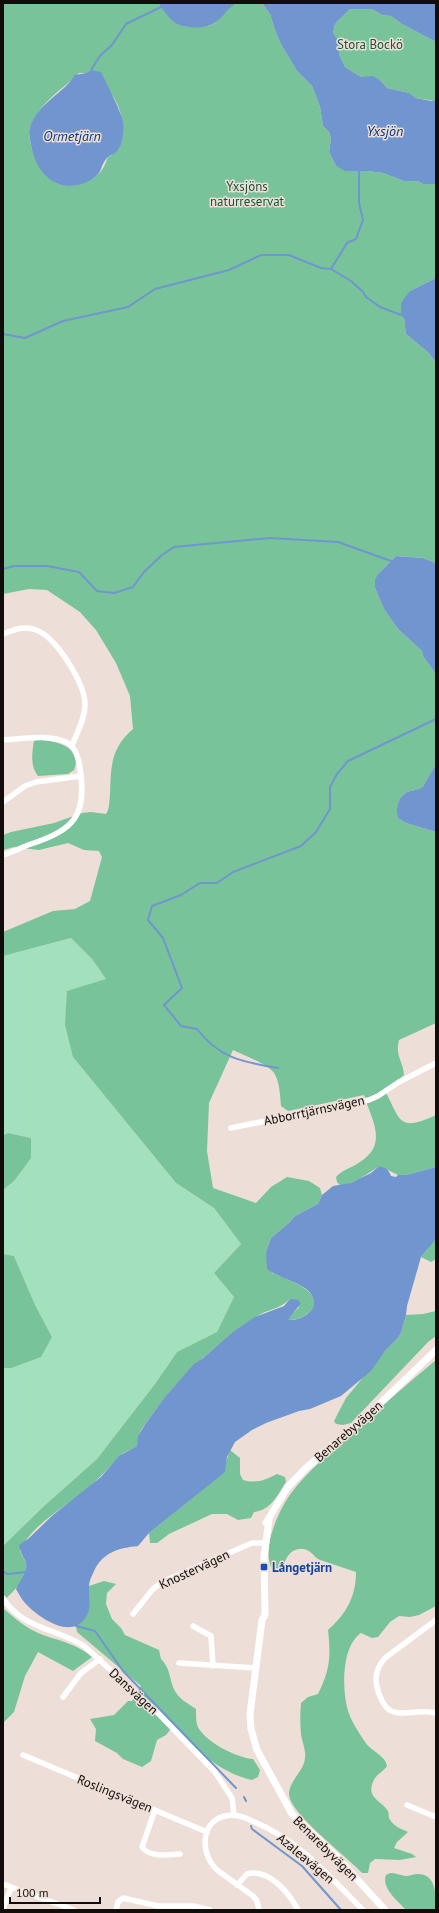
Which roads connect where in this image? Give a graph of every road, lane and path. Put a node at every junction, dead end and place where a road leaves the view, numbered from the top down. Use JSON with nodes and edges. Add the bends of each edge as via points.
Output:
{"nodes":[{"id":1,"x":3,"y":634,"type":"edge"},
{"id":2,"x":3,"y":740,"type":"edge"},
{"id":3,"x":72,"y":746,"type":"junction"},
{"id":4,"x":81,"y":776,"type":"junction"},
{"id":5,"x":3,"y":802,"type":"edge"},
{"id":6,"x":3,"y":855,"type":"edge"},
{"id":7,"x":436,"y":1063,"type":"edge"},
{"id":8,"x":231,"y":1128,"type":"dead end"},
{"id":9,"x":436,"y":1350,"type":"edge"},
{"id":10,"x":263,"y":1543,"type":"junction"},
{"id":11,"x":3,"y":1598,"type":"edge"},
{"id":12,"x":132,"y":1614,"type":"dead end"},
{"id":13,"x":436,"y":1620,"type":"edge"},
{"id":14,"x":193,"y":1626,"type":"dead end"},
{"id":15,"x":100,"y":1660,"type":"junction"},
{"id":16,"x":179,"y":1663,"type":"dead end"},
{"id":17,"x":213,"y":1666,"type":"junction"},
{"id":18,"x":256,"y":1668,"type":"junction"},
{"id":19,"x":63,"y":1697,"type":"dead end"},
{"id":20,"x":436,"y":1713,"type":"edge"},
{"id":21,"x":23,"y":1755,"type":"dead end"},
{"id":22,"x":407,"y":1805,"type":"dead end"},
{"id":23,"x":155,"y":1810,"type":"junction"},
{"id":24,"x":234,"y":1815,"type":"junction"},
{"id":25,"x":436,"y":1817,"type":"edge"},
{"id":26,"x":207,"y":1832,"type":"junction"},
{"id":27,"x":180,"y":1854,"type":"dead end"},
{"id":28,"x":3,"y":1884,"type":"edge"},
{"id":29,"x":237,"y":1885,"type":"junction"},
{"id":30,"x":11,"y":1888,"type":"junction"},
{"id":31,"x":3,"y":1910,"type":"edge"},
{"id":32,"x":74,"y":1910,"type":"edge"},
{"id":33,"x":116,"y":1910,"type":"edge"},
{"id":34,"x":210,"y":1910,"type":"edge"},
{"id":35,"x":259,"y":1910,"type":"edge"},
{"id":36,"x":298,"y":1910,"type":"edge"},
{"id":37,"x":363,"y":1910,"type":"edge"},
{"id":38,"x":385,"y":1910,"type":"edge"}],
"edges":[{"from":1,"to":3,"type":"street","via":[[23,628],[36,630],[49,639],[72,668],[80,681],[85,703],[84,718]]},
{"from":2,"to":3,"type":"street","via":[[48,738],[67,742]]},
{"from":3,"to":4,"type":"street"},
{"from":4,"to":5,"type":"street","via":[[36,782],[25,786]]},
{"from":4,"to":6,"type":"street","via":[[79,807],[71,824],[50,838]]},
{"from":7,"to":8,"type":"street","name":"Abborrtjärnsvägen","via":[[369,1100]]},
{"from":9,"to":10,"type":"street","name":"Benarebyvägen","via":[[287,1488],[269,1520]]},
{"from":10,"to":12,"type":"street","name":"Knostervägen","via":[[252,1543],[162,1582]]},
{"from":10,"to":18,"type":"street","name":"Benarebyvägen","via":[[265,1615],[262,1620]]},
{"from":11,"to":15,"type":"street","name":"Dansvägen","via":[[13,1610],[33,1625],[76,1641]]},
{"from":13,"to":20,"type":"street","via":[[385,1658],[380,1663],[376,1677],[379,1693],[390,1711],[400,1714],[421,1711]]},
{"from":14,"to":17,"type":"street","via":[[210,1636]]},
{"from":15,"to":19,"type":"street","via":[[81,1673]]},
{"from":15,"to":24,"type":"street","name":"Dansvägen","via":[[154,1709],[216,1772],[232,1798]]},
{"from":16,"to":17,"type":"street"},
{"from":17,"to":18,"type":"street"},
{"from":18,"to":38,"type":"street","name":"Benarebyvägen","via":[[250,1724],[265,1766],[292,1814],[337,1857]]},
{"from":21,"to":23,"type":"street","name":"Roslingsvägen"},
{"from":22,"to":25,"type":"street"},
{"from":23,"to":26,"type":"street","name":"Roslingsvägen"},
{"from":23,"to":27,"type":"street","via":[[142,1847],[158,1855]]},
{"from":24,"to":26,"type":"street","via":[[218,1819]]},
{"from":24,"to":37,"type":"street","name":"Azaleavägen","via":[[266,1827],[292,1842]]},
{"from":26,"to":29,"type":"street","via":[[205,1847],[208,1860]]},
{"from":28,"to":30,"type":"street"},
{"from":29,"to":35,"type":"street","via":[[253,1896]]},
{"from":29,"to":36,"type":"street","via":[[247,1874],[267,1876],[282,1888]]},
{"from":30,"to":31,"type":"street"},
{"from":30,"to":32,"type":"street"},
{"from":33,"to":34,"type":"street","via":[[118,1902],[123,1898],[158,1906],[193,1906]]}]}
